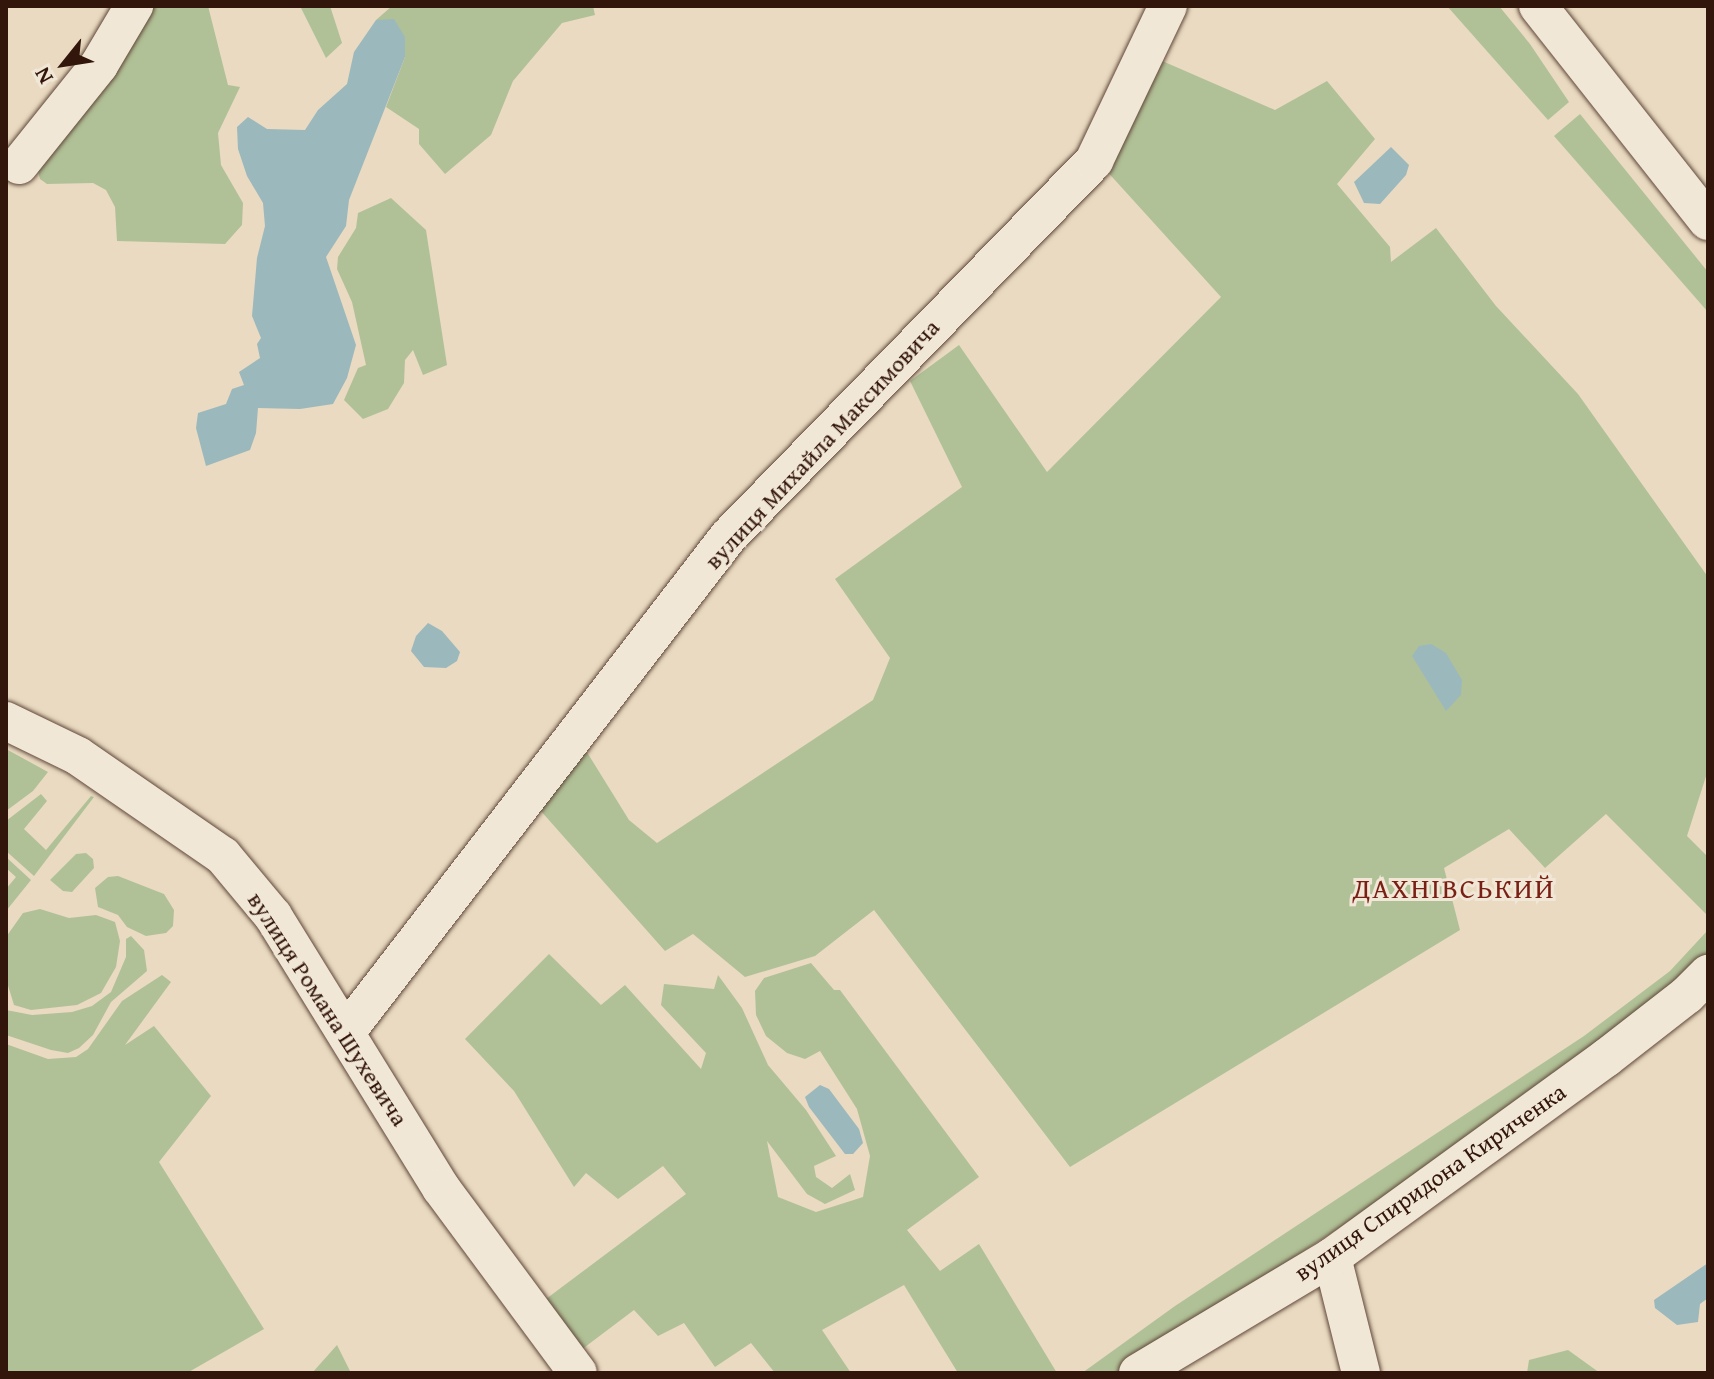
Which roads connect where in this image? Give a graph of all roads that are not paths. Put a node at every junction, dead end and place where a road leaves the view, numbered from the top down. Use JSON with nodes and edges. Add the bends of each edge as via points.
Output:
{"nodes":[{"id":1,"x":134,"y":6,"type":"edge"},
{"id":2,"x":1168,"y":6,"type":"edge"},
{"id":3,"x":1538,"y":6,"type":"edge"},
{"id":4,"x":19,"y":165,"type":"dead end"},
{"id":5,"x":1708,"y":221,"type":"edge"},
{"id":6,"x":6,"y":721,"type":"edge"},
{"id":7,"x":1708,"y":974,"type":"edge"},
{"id":8,"x":347,"y":1031,"type":"junction"},
{"id":9,"x":1332,"y":1257,"type":"junction"},
{"id":10,"x":578,"y":1373,"type":"edge"},
{"id":11,"x":1138,"y":1373,"type":"edge"},
{"id":12,"x":1361,"y":1373,"type":"edge"}],
"edges":[{"from":1,"to":4,"type":"street","via":[[99,65]]},
{"from":2,"to":8,"type":"street","name":"вулиця Михайла Максимовича","via":[[1094,161],[728,537]]},
{"from":3,"to":5,"type":"street"},
{"from":6,"to":8,"type":"street","name":"вулиця Романа Шухевича","via":[[78,756],[223,856],[273,916]]},
{"from":7,"to":9,"type":"street","name":"вулиця Спиридона Кириченка","via":[[1606,1058]]},
{"from":8,"to":10,"type":"street","name":"вулиця Романа Шухевича","via":[[441,1188]]},
{"from":9,"to":11,"type":"street","name":"вулиця Спиридона Кириченка"},
{"from":9,"to":12,"type":"street"}]}
